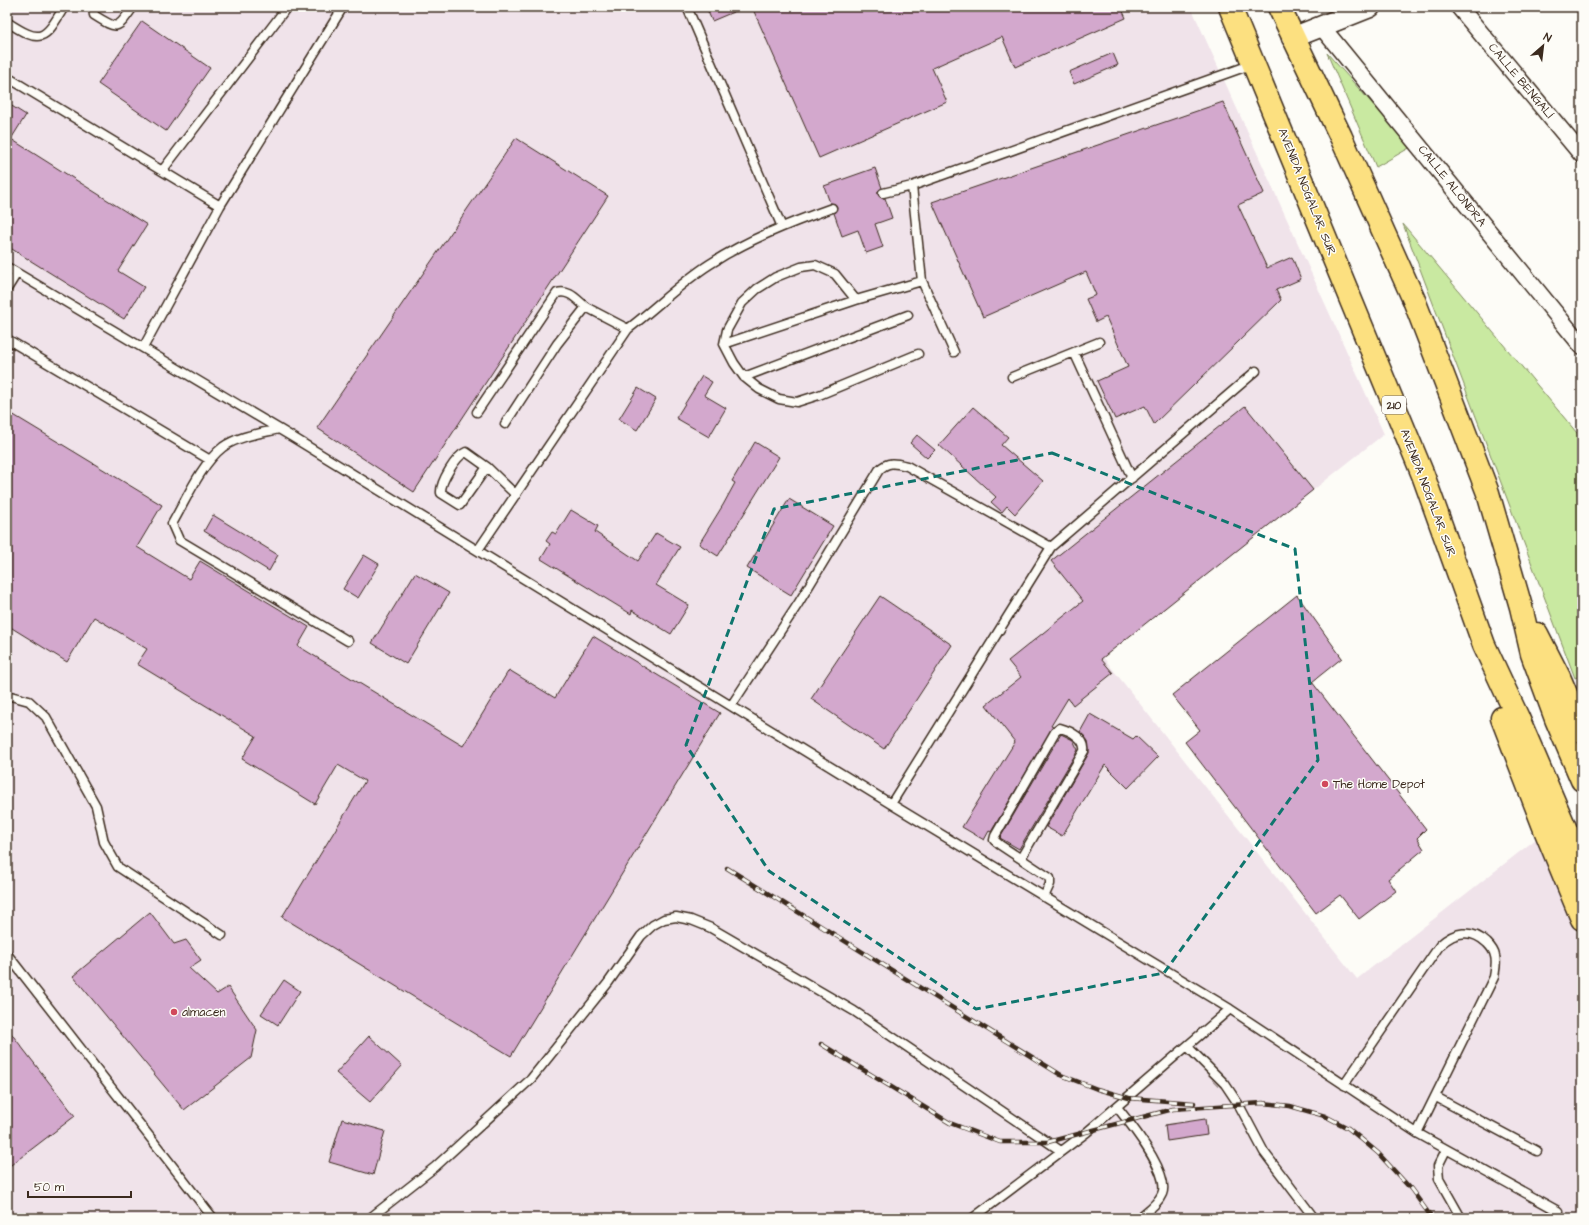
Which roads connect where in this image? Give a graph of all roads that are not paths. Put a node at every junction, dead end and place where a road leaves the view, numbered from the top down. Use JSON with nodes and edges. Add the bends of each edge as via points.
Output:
{"nodes":[{"id":1,"x":64,"y":7,"type":"edge"},
{"id":2,"x":92,"y":7,"type":"edge"},
{"id":3,"x":133,"y":7,"type":"edge"},
{"id":4,"x":287,"y":7,"type":"edge"},
{"id":5,"x":344,"y":7,"type":"edge"},
{"id":6,"x":687,"y":7,"type":"edge"},
{"id":7,"x":1230,"y":7,"type":"edge"},
{"id":8,"x":1279,"y":7,"type":"edge"},
{"id":9,"x":1370,"y":7,"type":"edge"},
{"id":10,"x":1460,"y":7,"type":"edge"},
{"id":11,"x":7,"y":22,"type":"edge"},
{"id":12,"x":1321,"y":26,"type":"junction"},
{"id":13,"x":1292,"y":38,"type":"junction"},
{"id":14,"x":1255,"y":63,"type":"junction"},
{"id":15,"x":7,"y":77,"type":"edge"},
{"id":16,"x":1582,"y":155,"type":"edge"},
{"id":17,"x":162,"y":171,"type":"junction"},
{"id":18,"x":912,"y":186,"type":"junction"},
{"id":19,"x":883,"y":193,"type":"dead end"},
{"id":20,"x":220,"y":206,"type":"junction"},
{"id":21,"x":832,"y":208,"type":"dead end"},
{"id":22,"x":782,"y":227,"type":"junction"},
{"id":23,"x":7,"y":267,"type":"edge"},
{"id":24,"x":17,"y":273,"type":"junction"},
{"id":25,"x":922,"y":281,"type":"junction"},
{"id":26,"x":7,"y":289,"type":"edge"},
{"id":27,"x":856,"y":300,"type":"junction"},
{"id":28,"x":586,"y":307,"type":"junction"},
{"id":29,"x":908,"y":315,"type":"dead end"},
{"id":30,"x":628,"y":329,"type":"junction"},
{"id":31,"x":7,"y":339,"type":"edge"},
{"id":32,"x":1099,"y":342,"type":"dead end"},
{"id":33,"x":724,"y":344,"type":"junction"},
{"id":34,"x":1582,"y":346,"type":"edge"},
{"id":35,"x":143,"y":348,"type":"junction"},
{"id":36,"x":954,"y":352,"type":"dead end"},
{"id":37,"x":1074,"y":352,"type":"junction"},
{"id":38,"x":918,"y":354,"type":"dead end"},
{"id":39,"x":1256,"y":372,"type":"dead end"},
{"id":40,"x":744,"y":377,"type":"junction"},
{"id":41,"x":1012,"y":377,"type":"dead end"},
{"id":42,"x":477,"y":412,"type":"dead end"},
{"id":43,"x":505,"y":424,"type":"dead end"},
{"id":44,"x":279,"y":429,"type":"junction"},
{"id":45,"x":210,"y":460,"type":"junction"},
{"id":46,"x":487,"y":467,"type":"junction"},
{"id":47,"x":1132,"y":478,"type":"junction"},
{"id":48,"x":516,"y":495,"type":"junction"},
{"id":49,"x":1051,"y":547,"type":"junction"},
{"id":50,"x":478,"y":550,"type":"junction"},
{"id":51,"x":1521,"y":607,"type":"junction"},
{"id":52,"x":348,"y":641,"type":"dead end"},
{"id":53,"x":1484,"y":645,"type":"junction"},
{"id":54,"x":7,"y":695,"type":"edge"},
{"id":55,"x":731,"y":706,"type":"junction"},
{"id":56,"x":1582,"y":731,"type":"edge"},
{"id":57,"x":1582,"y":780,"type":"edge"},
{"id":58,"x":891,"y":804,"type":"junction"},
{"id":59,"x":1021,"y":858,"type":"junction"},
{"id":60,"x":1582,"y":867,"type":"edge"},
{"id":61,"x":1044,"y":897,"type":"junction"},
{"id":62,"x":1582,"y":919,"type":"edge"},
{"id":63,"x":222,"y":935,"type":"dead end"},
{"id":64,"x":7,"y":954,"type":"edge"},
{"id":65,"x":1230,"y":1009,"type":"junction"},
{"id":66,"x":1187,"y":1046,"type":"junction"},
{"id":67,"x":1344,"y":1084,"type":"junction"},
{"id":68,"x":1436,"y":1097,"type":"junction"},
{"id":69,"x":1117,"y":1106,"type":"junction"},
{"id":70,"x":1417,"y":1133,"type":"junction"},
{"id":71,"x":1446,"y":1150,"type":"junction"},
{"id":72,"x":1061,"y":1151,"type":"junction"},
{"id":73,"x":1537,"y":1151,"type":"dead end"},
{"id":74,"x":1558,"y":1212,"type":"dead end"},
{"id":75,"x":213,"y":1218,"type":"edge"},
{"id":76,"x":370,"y":1218,"type":"edge"},
{"id":77,"x":973,"y":1218,"type":"edge"},
{"id":78,"x":1139,"y":1218,"type":"edge"},
{"id":79,"x":1314,"y":1218,"type":"edge"},
{"id":80,"x":1461,"y":1218,"type":"edge"}],
"edges":[{"from":1,"to":11,"type":"lane","via":[[53,26],[39,37],[30,35]]},
{"from":2,"to":3,"type":"lane","via":[[94,15],[112,26],[117,26]]},
{"from":4,"to":17,"type":"lane"},
{"from":5,"to":20,"type":"lane"},
{"from":6,"to":22,"type":"lane"},
{"from":7,"to":14,"type":"highway","name":"AVENIDA NOGALAR SUR","number":"210"},
{"from":8,"to":13,"type":"highway"},
{"from":9,"to":12,"type":"street"},
{"from":10,"to":16,"type":"street","name":"CALLE BENGALÍ"},
{"from":12,"to":13,"type":"street"},
{"from":12,"to":34,"type":"street","name":"CALLE ALONDRA"},
{"from":13,"to":51,"type":"highway","via":[[1341,137],[1414,300],[1488,493]]},
{"from":14,"to":18,"type":"lane"},
{"from":14,"to":53,"type":"highway","name":"AVENIDA NOGALAR SUR","number":"210","via":[[1423,475]]},
{"from":15,"to":17,"type":"lane"},
{"from":17,"to":20,"type":"lane"},
{"from":18,"to":19,"type":"lane"},
{"from":18,"to":25,"type":"lane"},
{"from":20,"to":35,"type":"lane"},
{"from":21,"to":22,"type":"lane"},
{"from":22,"to":30,"type":"lane","via":[[710,264],[671,292]]},
{"from":23,"to":24,"type":"lane"},
{"from":24,"to":26,"type":"lane"},
{"from":24,"to":35,"type":"lane"},
{"from":25,"to":27,"type":"lane"},
{"from":25,"to":36,"type":"lane"},
{"from":27,"to":33,"type":"lane"},
{"from":27,"to":33,"type":"lane","via":[[835,274],[815,265],[801,267],[776,277],[757,289],[742,303],[727,330]]},
{"from":28,"to":30,"type":"lane"},
{"from":28,"to":42,"type":"lane","via":[[569,293],[557,293]]},
{"from":28,"to":43,"type":"lane","via":[[557,344]]},
{"from":29,"to":40,"type":"lane"},
{"from":30,"to":48,"type":"lane"},
{"from":31,"to":45,"type":"lane"},
{"from":32,"to":37,"type":"lane"},
{"from":33,"to":40,"type":"lane"},
{"from":35,"to":44,"type":"lane"},
{"from":37,"to":41,"type":"lane"},
{"from":37,"to":47,"type":"lane"},
{"from":38,"to":40,"type":"lane","via":[[797,402],[779,399]]},
{"from":39,"to":47,"type":"lane"},
{"from":44,"to":45,"type":"lane","via":[[224,446]]},
{"from":44,"to":50,"type":"lane"},
{"from":45,"to":52,"type":"lane","via":[[172,524],[179,540]]},
{"from":46,"to":46,"type":"lane","via":[[460,505],[441,493],[440,486],[460,454],[466,452]]},
{"from":46,"to":48,"type":"lane"},
{"from":47,"to":49,"type":"lane"},
{"from":48,"to":50,"type":"lane"},
{"from":49,"to":55,"type":"lane","via":[[907,466],[885,464]]},
{"from":49,"to":58,"type":"lane"},
{"from":50,"to":55,"type":"lane"},
{"from":51,"to":56,"type":"highway","via":[[1545,649]]},
{"from":51,"to":57,"type":"highway","via":[[1532,654]]},
{"from":53,"to":60,"type":"highway","name":"AVENIDA NOGALAR SUR","number":"210"},
{"from":53,"to":62,"type":"highway","via":[[1489,673],[1504,722]]},
{"from":54,"to":63,"type":"lane","via":[[29,701],[46,717],[96,806],[104,842],[118,867]]},
{"from":55,"to":58,"type":"lane"},
{"from":58,"to":61,"type":"lane"},
{"from":59,"to":59,"type":"lane","via":[[994,840],[994,836],[1055,732],[1060,728],[1065,729],[1082,740],[1084,751]]},
{"from":59,"to":61,"type":"lane","via":[[1050,878]]},
{"from":61,"to":65,"type":"lane"},
{"from":64,"to":75,"type":"lane"},
{"from":65,"to":66,"type":"lane"},
{"from":65,"to":67,"type":"lane"},
{"from":66,"to":69,"type":"lane"},
{"from":66,"to":79,"type":"lane","via":[[1225,1084],[1264,1152]]},
{"from":67,"to":68,"type":"lane","via":[[1440,945],[1448,937],[1469,932],[1484,940],[1495,954],[1494,977]]},
{"from":67,"to":70,"type":"lane"},
{"from":68,"to":70,"type":"lane"},
{"from":68,"to":73,"type":"lane"},
{"from":69,"to":72,"type":"lane"},
{"from":69,"to":78,"type":"lane","via":[[1147,1149],[1163,1179],[1162,1195]]},
{"from":70,"to":71,"type":"lane"},
{"from":71,"to":74,"type":"lane"},
{"from":71,"to":80,"type":"lane","via":[[1438,1166],[1439,1179]]},
{"from":72,"to":76,"type":"lane","via":[[854,1011],[712,928],[676,917],[652,925],[641,936],[608,983],[531,1079],[435,1167]]},
{"from":72,"to":77,"type":"lane"}]}
